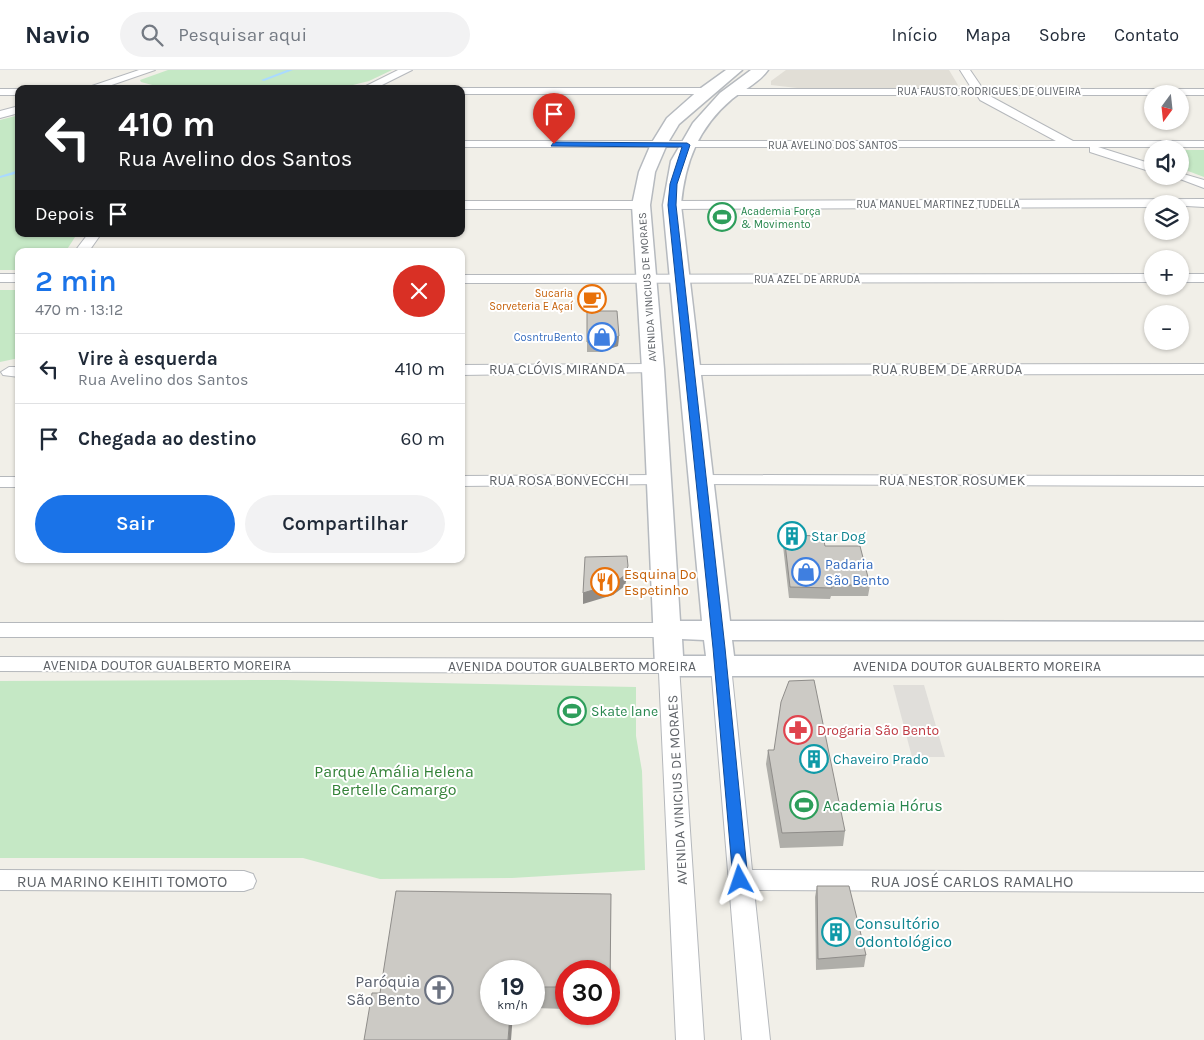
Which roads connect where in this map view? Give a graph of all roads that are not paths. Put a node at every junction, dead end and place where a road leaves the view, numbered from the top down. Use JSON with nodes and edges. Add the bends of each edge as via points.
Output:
{"nodes":[{"id":1,"x":150,"y":70,"type":"edge"},
{"id":2,"x":406,"y":70,"type":"edge"},
{"id":3,"x":762,"y":70,"type":"edge"},
{"id":4,"x":965,"y":70,"type":"edge"},
{"id":5,"x":130,"y":76,"type":"junction"},
{"id":6,"x":735,"y":82,"type":"edge"},
{"id":7,"x":101,"y":85,"type":"edge"},
{"id":8,"x":130,"y":85,"type":"edge"},
{"id":9,"x":373,"y":85,"type":"edge"},
{"id":10,"x":465,"y":91,"type":"edge"},
{"id":11,"x":978,"y":91,"type":"junction"},
{"id":12,"x":640,"y":92,"type":"junction"},
{"id":13,"x":1204,"y":92,"type":"edge"},
{"id":14,"x":698,"y":97,"type":"junction"},
{"id":15,"x":15,"y":110,"type":"edge"},
{"id":16,"x":0,"y":115,"type":"edge"},
{"id":17,"x":465,"y":144,"type":"edge"},
{"id":18,"x":659,"y":144,"type":"junction"},
{"id":19,"x":1074,"y":144,"type":"junction"},
{"id":20,"x":1204,"y":144,"type":"edge"},
{"id":21,"x":687,"y":145,"type":"junction"},
{"id":22,"x":1144,"y":166,"type":"edge"},
{"id":23,"x":1189,"y":179,"type":"edge"},
{"id":24,"x":1204,"y":184,"type":"edge"},
{"id":25,"x":1204,"y":203,"type":"edge"},
{"id":26,"x":465,"y":205,"type":"edge"},
{"id":27,"x":641,"y":205,"type":"junction"},
{"id":28,"x":672,"y":205,"type":"junction"},
{"id":29,"x":92,"y":237,"type":"edge"},
{"id":30,"x":84,"y":248,"type":"edge"},
{"id":31,"x":0,"y":278,"type":"edge"},
{"id":32,"x":15,"y":278,"type":"edge"},
{"id":33,"x":1144,"y":278,"type":"edge"},
{"id":34,"x":1189,"y":278,"type":"edge"},
{"id":35,"x":1204,"y":278,"type":"edge"},
{"id":36,"x":465,"y":279,"type":"edge"},
{"id":37,"x":646,"y":279,"type":"junction"},
{"id":38,"x":681,"y":280,"type":"junction"},
{"id":39,"x":653,"y":369,"type":"junction"},
{"id":40,"x":1204,"y":369,"type":"edge"},
{"id":41,"x":465,"y":370,"type":"edge"},
{"id":42,"x":690,"y":370,"type":"junction"},
{"id":43,"x":465,"y":480,"type":"edge"},
{"id":44,"x":658,"y":480,"type":"junction"},
{"id":45,"x":700,"y":480,"type":"junction"},
{"id":46,"x":1204,"y":481,"type":"edge"},
{"id":47,"x":0,"y":482,"type":"edge"},
{"id":48,"x":15,"y":482,"type":"edge"},
{"id":49,"x":0,"y":630,"type":"edge"},
{"id":50,"x":667,"y":630,"type":"junction"},
{"id":51,"x":717,"y":631,"type":"junction"},
{"id":52,"x":1204,"y":631,"type":"edge"},
{"id":53,"x":0,"y":664,"type":"edge"},
{"id":54,"x":669,"y":666,"type":"junction"},
{"id":55,"x":721,"y":666,"type":"junction"},
{"id":56,"x":1204,"y":666,"type":"edge"},
{"id":57,"x":0,"y":880,"type":"edge"},
{"id":58,"x":740,"y":880,"type":"junction"},
{"id":59,"x":244,"y":881,"type":"dead end"},
{"id":60,"x":1204,"y":882,"type":"edge"},
{"id":61,"x":690,"y":1040,"type":"edge"},
{"id":62,"x":756,"y":1040,"type":"edge"}],
"edges":[{"from":1,"to":5,"type":"street"},
{"from":2,"to":9,"type":"street"},
{"from":3,"to":6,"type":"main road","name":"AVENIDA VINICIUS DE MORAES"},
{"from":4,"to":11,"type":"street"},
{"from":5,"to":7,"type":"street"},
{"from":5,"to":8,"type":"street","via":[[126,82]]},
{"from":6,"to":11,"type":"street","name":"RUA FAUSTO RODRIGUES DE OLIVEIRA","via":[[774,91]]},
{"from":6,"to":14,"type":"main road","name":"AVENIDA VINICIUS DE MORAES"},
{"from":6,"to":21,"type":"main road","name":"AVENIDA VINICIUS DE MORAES","via":[[701,119]]},
{"from":10,"to":12,"type":"street"},
{"from":11,"to":13,"type":"street","name":"RUA FAUSTO RODRIGUES DE OLIVEIRA"},
{"from":11,"to":19,"type":"street","via":[[995,105]]},
{"from":12,"to":14,"type":"street"},
{"from":12,"to":14,"type":"street"},
{"from":14,"to":18,"type":"main road","name":"AVENIDA VINICIUS DE MORAES","via":[[673,121]]},
{"from":15,"to":16,"type":"street"},
{"from":17,"to":18,"type":"street","name":"RUA AVELINO DOS SANTOS"},
{"from":18,"to":21,"type":"street","name":"RUA AVELINO DOS SANTOS"},
{"from":18,"to":27,"type":"main road","name":"AVENIDA VINICIUS DE MORAES","via":[[647,172]]},
{"from":19,"to":20,"type":"street","name":"RUA AVELINO DOS SANTOS"},
{"from":19,"to":21,"type":"street","name":"RUA AVELINO DOS SANTOS"},
{"from":19,"to":22,"type":"street"},
{"from":21,"to":28,"type":"main road","name":"AVENIDA VINICIUS DE MORAES","via":[[673,184]]},
{"from":23,"to":24,"type":"street"},
{"from":25,"to":28,"type":"street","name":"RUA MANUEL MARTINEZ TUDELLA"},
{"from":26,"to":27,"type":"street"},
{"from":27,"to":37,"type":"main road","name":"AVENIDA VINICIUS DE MORAES"},
{"from":28,"to":38,"type":"main road","name":"AVENIDA VINICIUS DE MORAES"},
{"from":29,"to":30,"type":"street"},
{"from":31,"to":32,"type":"street"},
{"from":33,"to":38,"type":"street","name":"RUA AZEL DE ARRUDA"},
{"from":34,"to":35,"type":"street"},
{"from":36,"to":37,"type":"street","name":"RUA AZEL DE ARRUDA"},
{"from":37,"to":38,"type":"street","name":"RUA AZEL DE ARRUDA"},
{"from":37,"to":39,"type":"main road","name":"AVENIDA VINICIUS DE MORAES"},
{"from":38,"to":42,"type":"main road","name":"AVENIDA VINICIUS DE MORAES"},
{"from":39,"to":41,"type":"street","name":"RUA CLÓVIS MIRANDA"},
{"from":39,"to":44,"type":"main road","name":"AVENIDA VINICIUS DE MORAES"},
{"from":40,"to":42,"type":"street","name":"RUA RUBEM DE ARRUDA"},
{"from":42,"to":45,"type":"main road","name":"AVENIDA VINICIUS DE MORAES"},
{"from":43,"to":44,"type":"street","name":"RUA ROSA BONVECCHI"},
{"from":44,"to":45,"type":"main road"},
{"from":44,"to":50,"type":"main road","name":"AVENIDA VINICIUS DE MORAES"},
{"from":45,"to":46,"type":"street","name":"RUA NESTOR ROSUMEK"},
{"from":45,"to":51,"type":"main road","name":"AVENIDA VINICIUS DE MORAES"},
{"from":47,"to":48,"type":"street"},
{"from":49,"to":50,"type":"street"},
{"from":50,"to":51,"type":"main road"},
{"from":50,"to":54,"type":"main road","name":"AVENIDA VINICIUS DE MORAES"},
{"from":51,"to":52,"type":"main road"},
{"from":51,"to":55,"type":"main road","name":"AVENIDA VINICIUS DE MORAES"},
{"from":53,"to":54,"type":"street","name":"AVENIDA DOUTOR GUALBERTO MOREIRA"},
{"from":54,"to":55,"type":"main road","name":"AVENIDA DOUTOR GUALBERTO MOREIRA"},
{"from":54,"to":61,"type":"street","name":"AVENIDA VINICIUS DE MORAES"},
{"from":55,"to":56,"type":"main road","name":"AVENIDA DOUTOR GUALBERTO MOREIRA"},
{"from":55,"to":58,"type":"street","name":"AVENIDA VINICIUS DE MORAES"},
{"from":57,"to":59,"type":"street","name":"RUA MARINO KEIHITI TOMOTO"},
{"from":58,"to":60,"type":"street","name":"RUA JOSÉ CARLOS RAMALHO"},
{"from":58,"to":62,"type":"street","name":"AVENIDA VINICIUS DE MORAES"}]}
